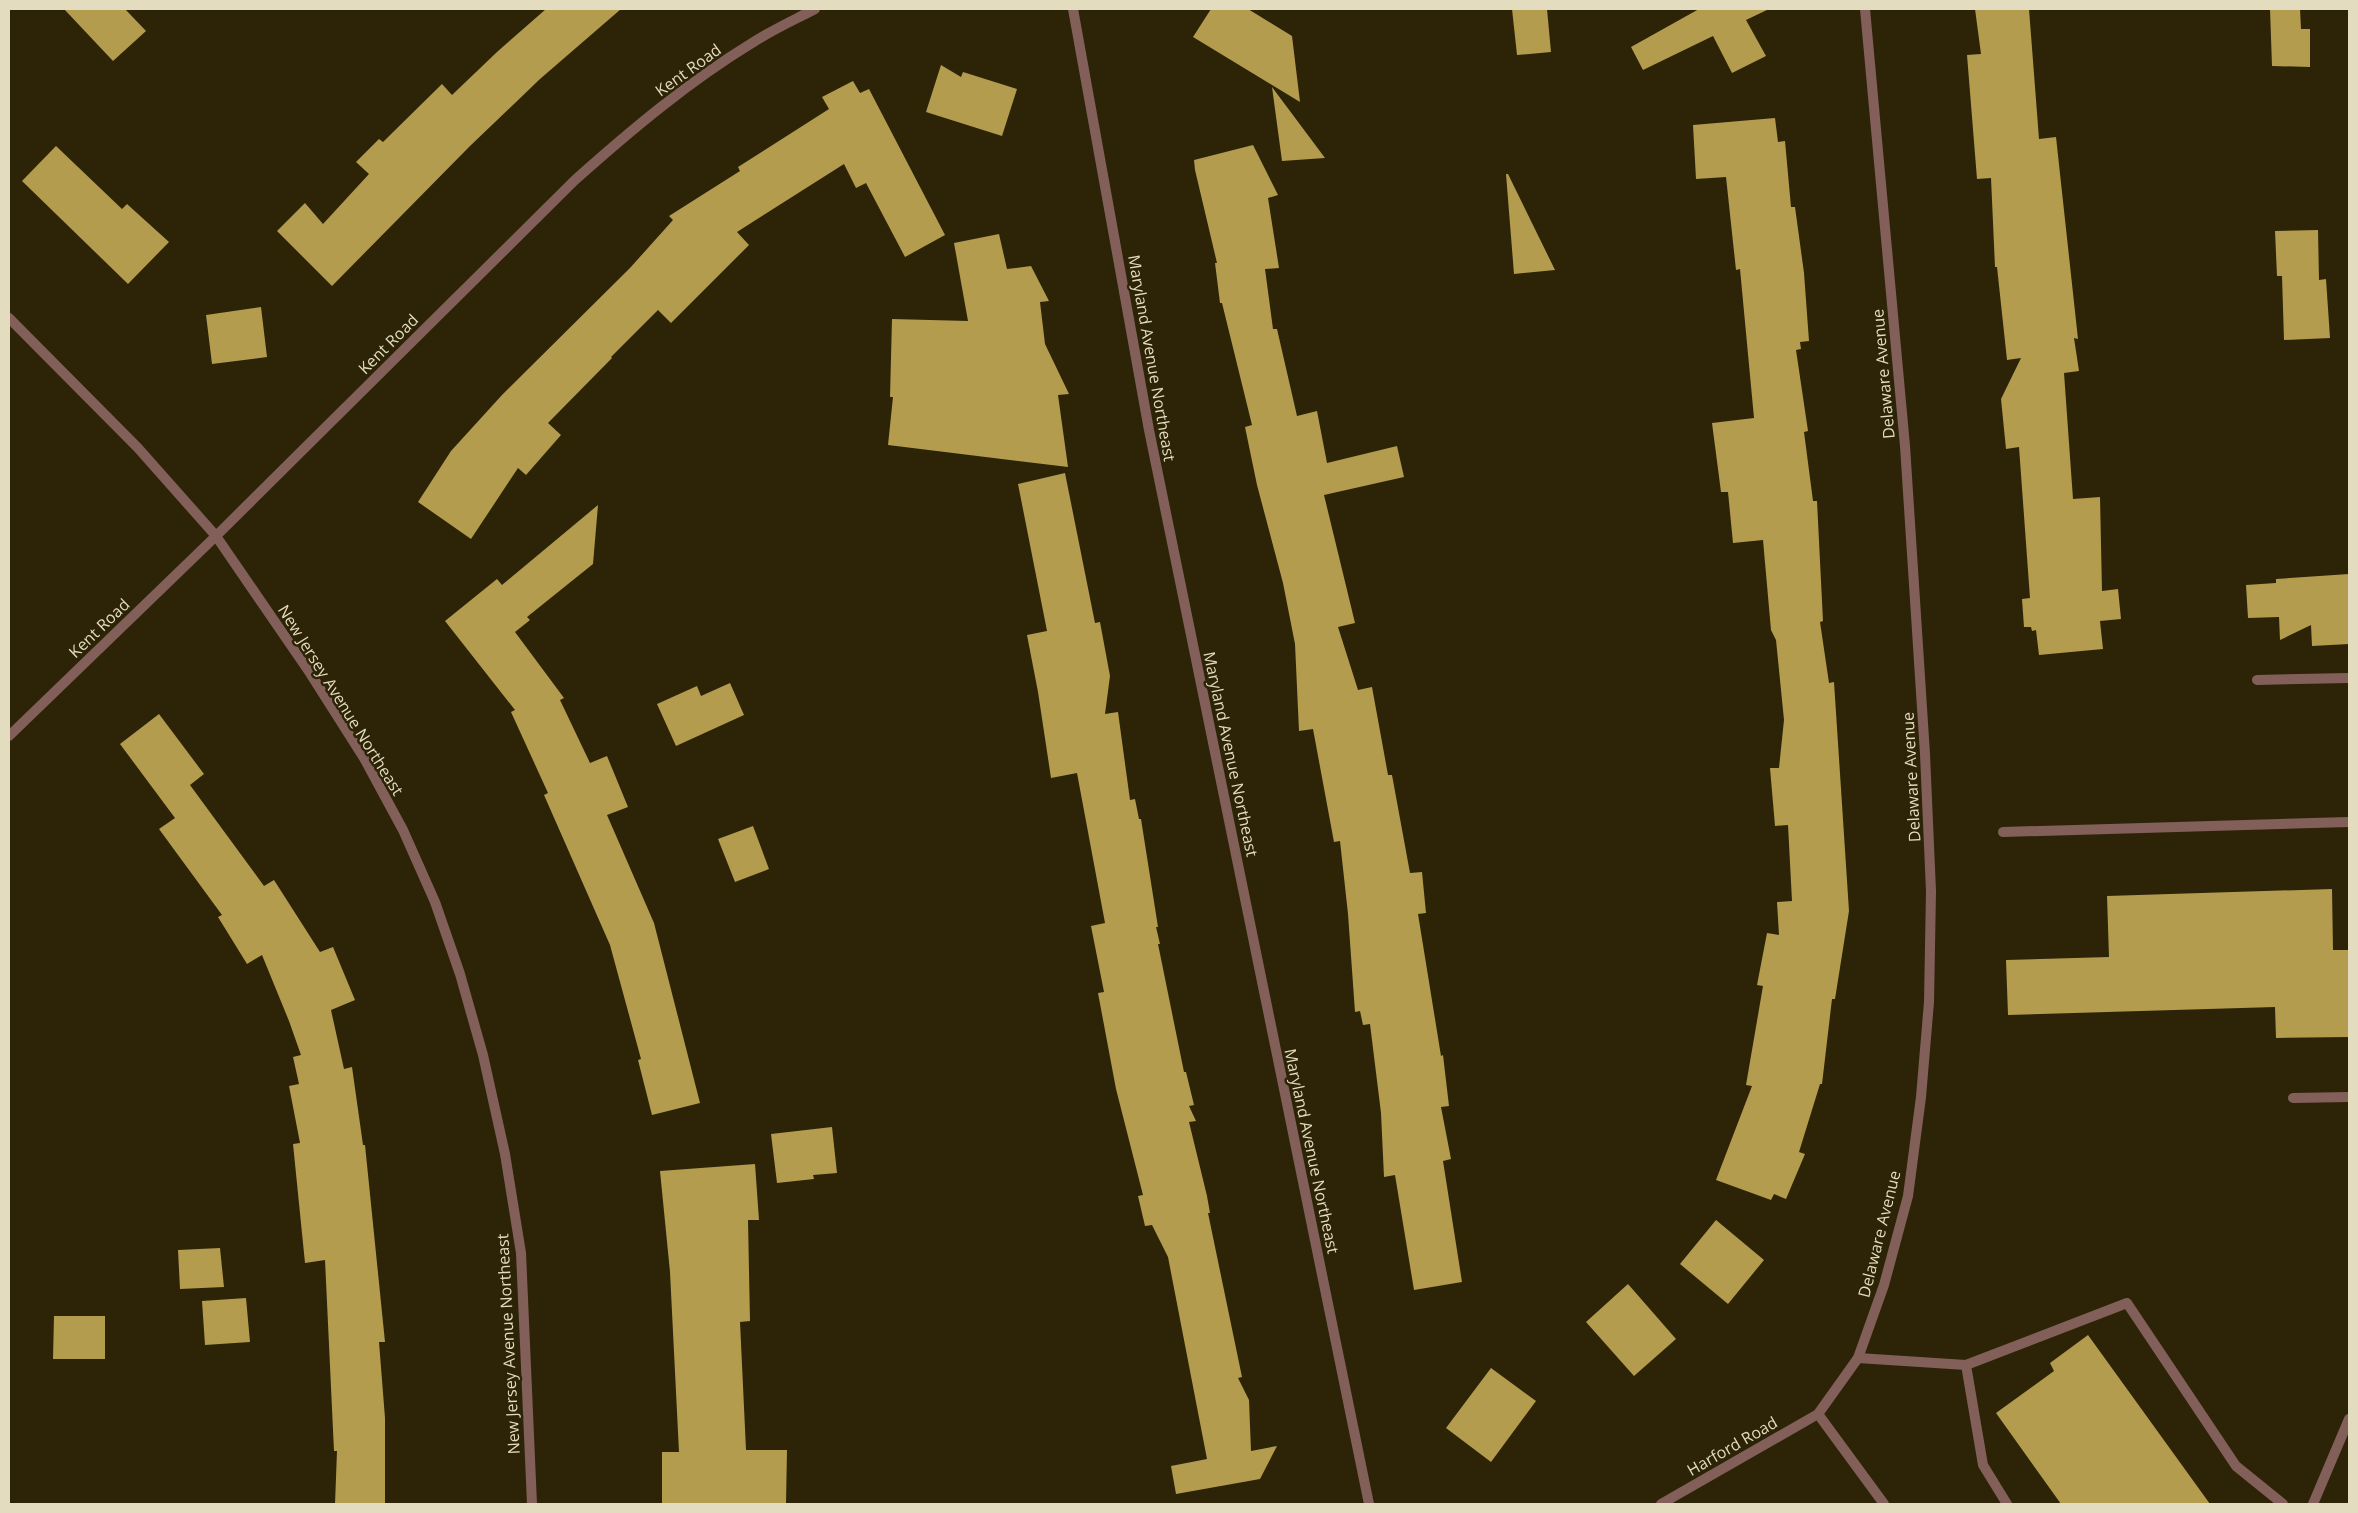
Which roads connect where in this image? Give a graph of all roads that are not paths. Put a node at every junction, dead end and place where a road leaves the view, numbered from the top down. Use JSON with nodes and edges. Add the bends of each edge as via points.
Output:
{"nodes":[{"id":1,"x":815,"y":9,"type":"edge"},
{"id":2,"x":1073,"y":9,"type":"edge"},
{"id":3,"x":1865,"y":9,"type":"edge"},
{"id":4,"x":9,"y":318,"type":"edge"},
{"id":5,"x":216,"y":536,"type":"junction"},
{"id":6,"x":2349,"y":678,"type":"edge"},
{"id":7,"x":2256,"y":680,"type":"dead end"},
{"id":8,"x":9,"y":736,"type":"edge"},
{"id":9,"x":2349,"y":822,"type":"edge"},
{"id":10,"x":2004,"y":832,"type":"dead end"},
{"id":11,"x":2349,"y":1097,"type":"edge"},
{"id":12,"x":2293,"y":1098,"type":"dead end"},
{"id":13,"x":1858,"y":1358,"type":"junction"},
{"id":14,"x":1966,"y":1365,"type":"junction"},
{"id":15,"x":1818,"y":1414,"type":"junction"},
{"id":16,"x":2349,"y":1419,"type":"edge"},
{"id":17,"x":532,"y":1504,"type":"edge"},
{"id":18,"x":1369,"y":1504,"type":"edge"},
{"id":19,"x":1661,"y":1504,"type":"edge"},
{"id":20,"x":1884,"y":1504,"type":"edge"},
{"id":21,"x":2008,"y":1504,"type":"edge"},
{"id":22,"x":2284,"y":1504,"type":"edge"},
{"id":23,"x":2313,"y":1504,"type":"edge"}],
"edges":[{"from":1,"to":5,"type":"street","name":"Kent Road","via":[[752,42],[702,76],[575,180]]},
{"from":2,"to":18,"type":"street","name":"Maryland Avenue Northeast","via":[[1149,430]]},
{"from":3,"to":13,"type":"street","name":"Delaware Avenue","via":[[1905,446],[1926,754],[1931,891],[1929,1002],[1908,1196],[1884,1285]]},
{"from":4,"to":5,"type":"street","name":"New Jersey Avenue Northeast","via":[[138,448]]},
{"from":5,"to":8,"type":"street","name":"Kent Road"},
{"from":5,"to":17,"type":"street","name":"New Jersey Avenue Northeast","via":[[364,758],[403,830],[435,902],[460,974],[483,1055],[505,1154],[520,1253]]},
{"from":6,"to":7,"type":"street"},
{"from":9,"to":10,"type":"street"},
{"from":11,"to":12,"type":"street"},
{"from":13,"to":14,"type":"street"},
{"from":13,"to":15,"type":"street","name":"Delaware Avenue"},
{"from":14,"to":21,"type":"street","via":[[1984,1465]]},
{"from":14,"to":22,"type":"street","via":[[2127,1303],[2236,1466]]},
{"from":15,"to":19,"type":"street","name":"Harford Road"},
{"from":15,"to":20,"type":"street"},
{"from":16,"to":23,"type":"street"}]}
